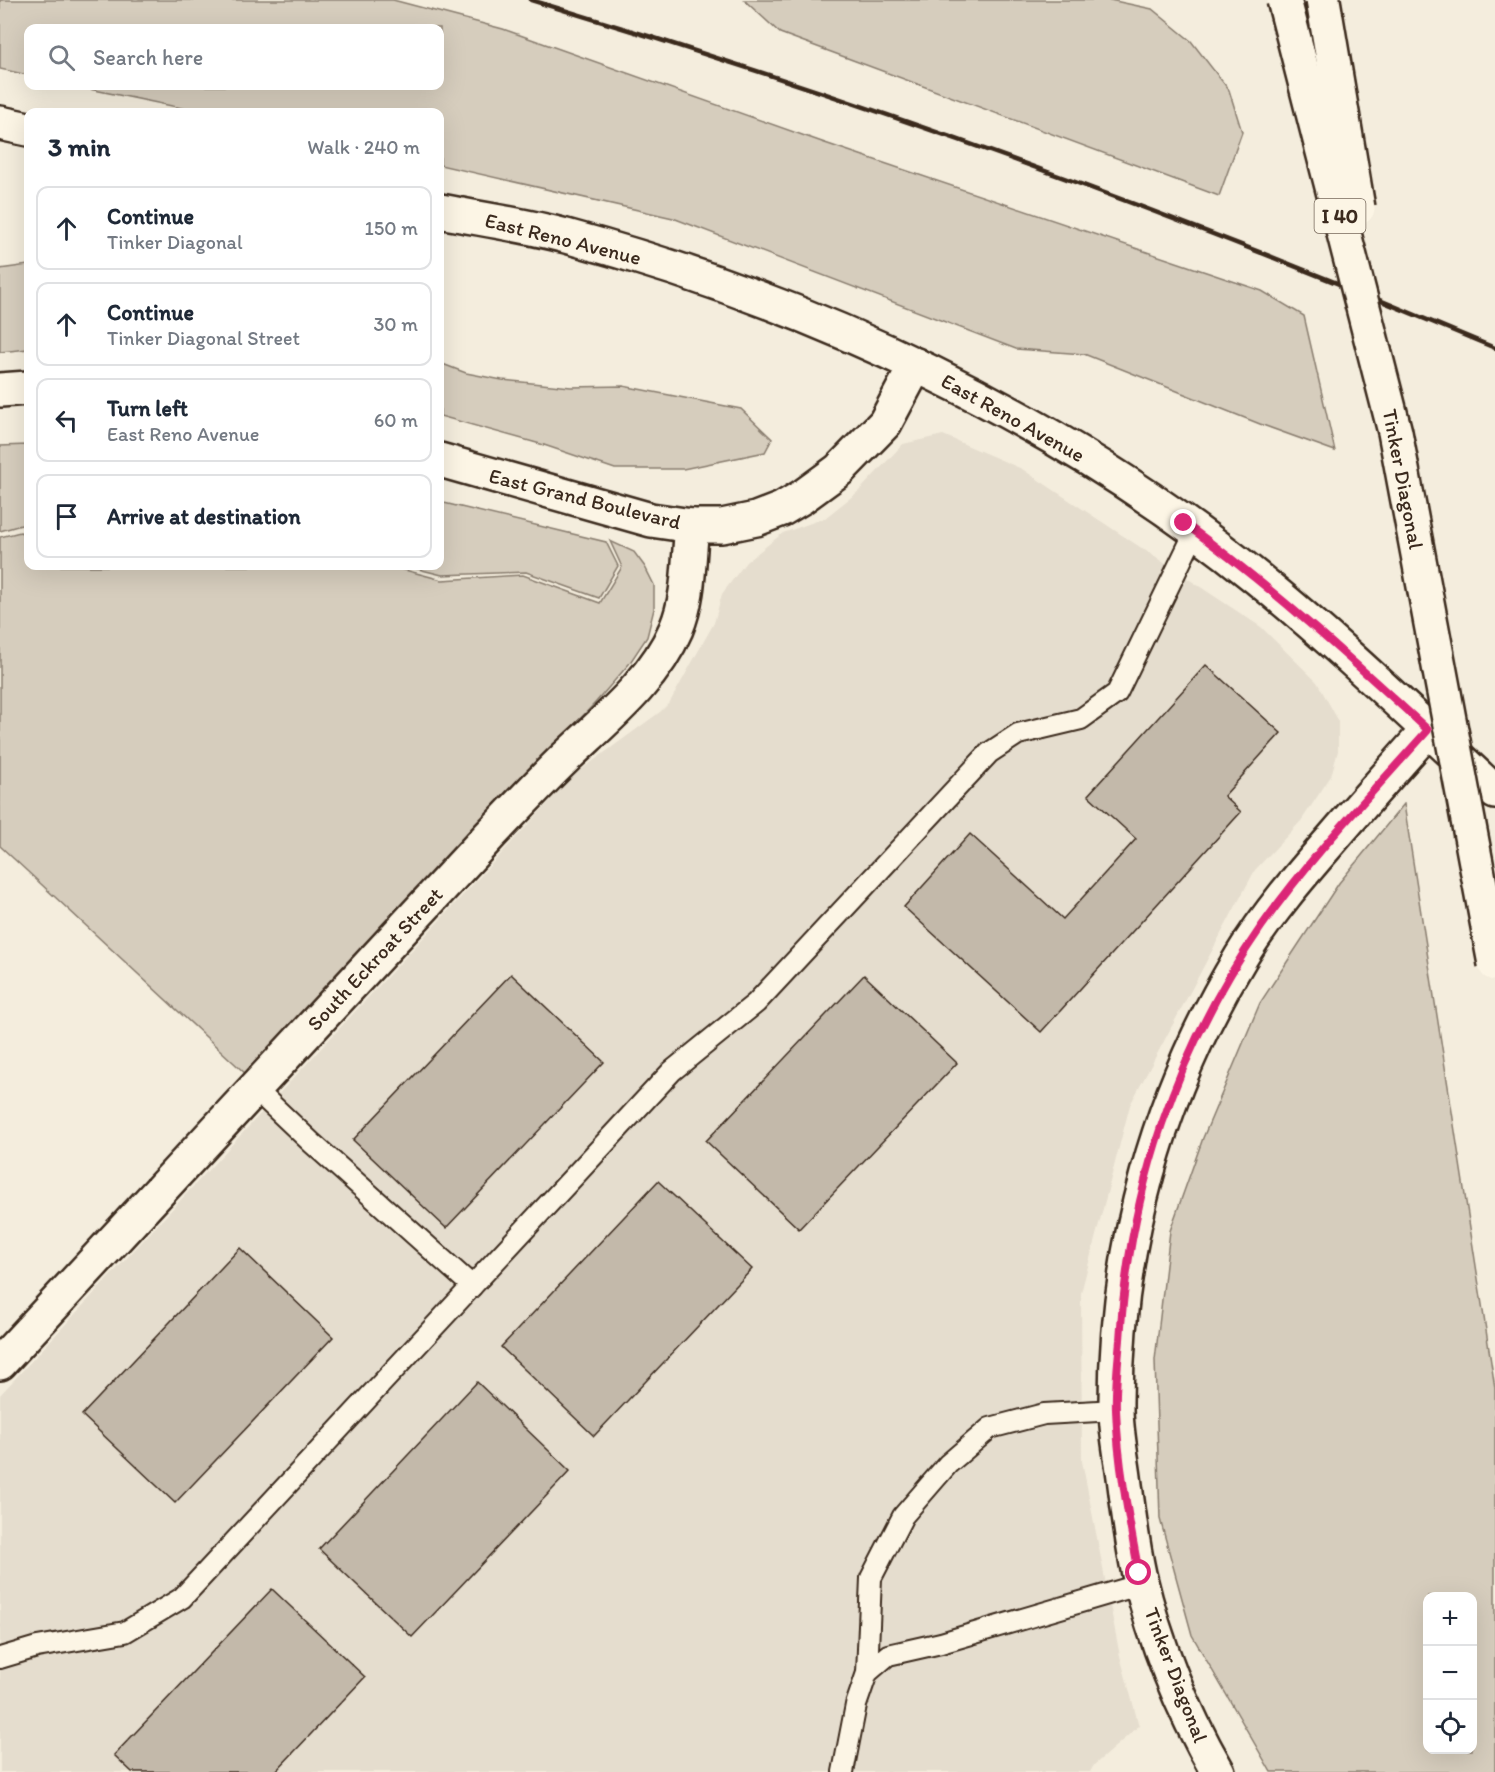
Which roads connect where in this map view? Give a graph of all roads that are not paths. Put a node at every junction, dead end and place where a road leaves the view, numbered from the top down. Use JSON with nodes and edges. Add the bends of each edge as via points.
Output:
{"nodes":[{"id":1,"x":1284,"y":0,"type":"edge"},
{"id":2,"x":1323,"y":0,"type":"edge"},
{"id":3,"x":0,"y":123,"type":"edge"},
{"id":4,"x":24,"y":128,"type":"edge"},
{"id":5,"x":444,"y":212,"type":"edge"},
{"id":6,"x":916,"y":365,"type":"junction"},
{"id":7,"x":24,"y":388,"type":"edge"},
{"id":8,"x":0,"y":390,"type":"edge"},
{"id":9,"x":1395,"y":432,"type":"junction"},
{"id":10,"x":444,"y":461,"type":"edge"},
{"id":11,"x":692,"y":526,"type":"junction"},
{"id":12,"x":1196,"y":532,"type":"junction"},
{"id":13,"x":1428,"y":730,"type":"junction"},
{"id":14,"x":1495,"y":792,"type":"edge"},
{"id":15,"x":1495,"y":963,"type":"edge"},
{"id":16,"x":255,"y":1089,"type":"junction"},
{"id":17,"x":472,"y":1286,"type":"junction"},
{"id":18,"x":0,"y":1363,"type":"edge"},
{"id":19,"x":1116,"y":1410,"type":"junction"},
{"id":20,"x":1142,"y":1584,"type":"junction"},
{"id":21,"x":0,"y":1658,"type":"edge"},
{"id":22,"x":867,"y":1672,"type":"junction"},
{"id":23,"x":843,"y":1772,"type":"edge"},
{"id":24,"x":1218,"y":1772,"type":"edge"}],
"edges":[{"from":1,"to":9,"type":"main road","name":"Tinker Diagonal","number":"I 40","bridge":true},
{"from":2,"to":9,"type":"main road","bridge":true},
{"from":3,"to":4,"type":"main road"},
{"from":5,"to":6,"type":"main road","name":"East Reno Avenue","via":[[564,235],[711,279]]},
{"from":6,"to":11,"type":"main road","name":"East Grand Boulevard","via":[[885,423],[839,470],[802,497],[756,519],[722,526]]},
{"from":6,"to":12,"type":"main road","name":"East Reno Avenue","via":[[1025,422]]},
{"from":7,"to":8,"type":"main road"},
{"from":9,"to":15,"type":"main road","name":"Tinker Diagonal","number":"I 40","bridge":true},
{"from":10,"to":11,"type":"main road","name":"East Grand Boulevard","via":[[651,520]]},
{"from":11,"to":16,"type":"main road","name":"South Eckroat Street","via":[[688,582],[675,630],[635,691],[490,835]]},
{"from":12,"to":13,"type":"main road","name":"East Reno Avenue","via":[[1257,577]]},
{"from":12,"to":17,"type":"lane","via":[[1117,693],[1081,719],[1018,734],[989,753],[756,1003],[672,1071]]},
{"from":13,"to":14,"type":"main road","name":"East Reno Avenue"},
{"from":13,"to":19,"type":"main road","name":"Tinker Diagonal","via":[[1298,877],[1241,957],[1168,1103],[1134,1224],[1123,1297]]},
{"from":16,"to":17,"type":"lane"},
{"from":16,"to":18,"type":"main road","name":"South Eckroat Street"},
{"from":17,"to":21,"type":"lane","via":[[182,1598],[125,1632],[37,1647]]},
{"from":19,"to":20,"type":"main road","name":"Tinker Diagonal","via":[[1129,1521]]},
{"from":19,"to":22,"type":"lane","via":[[1044,1414],[990,1428],[948,1464],[903,1516],[871,1578]]},
{"from":20,"to":22,"type":"lane","via":[[888,1655]]},
{"from":20,"to":24,"type":"main road","name":"Tinker Diagonal","via":[[1178,1692]]},
{"from":22,"to":23,"type":"lane"}]}
